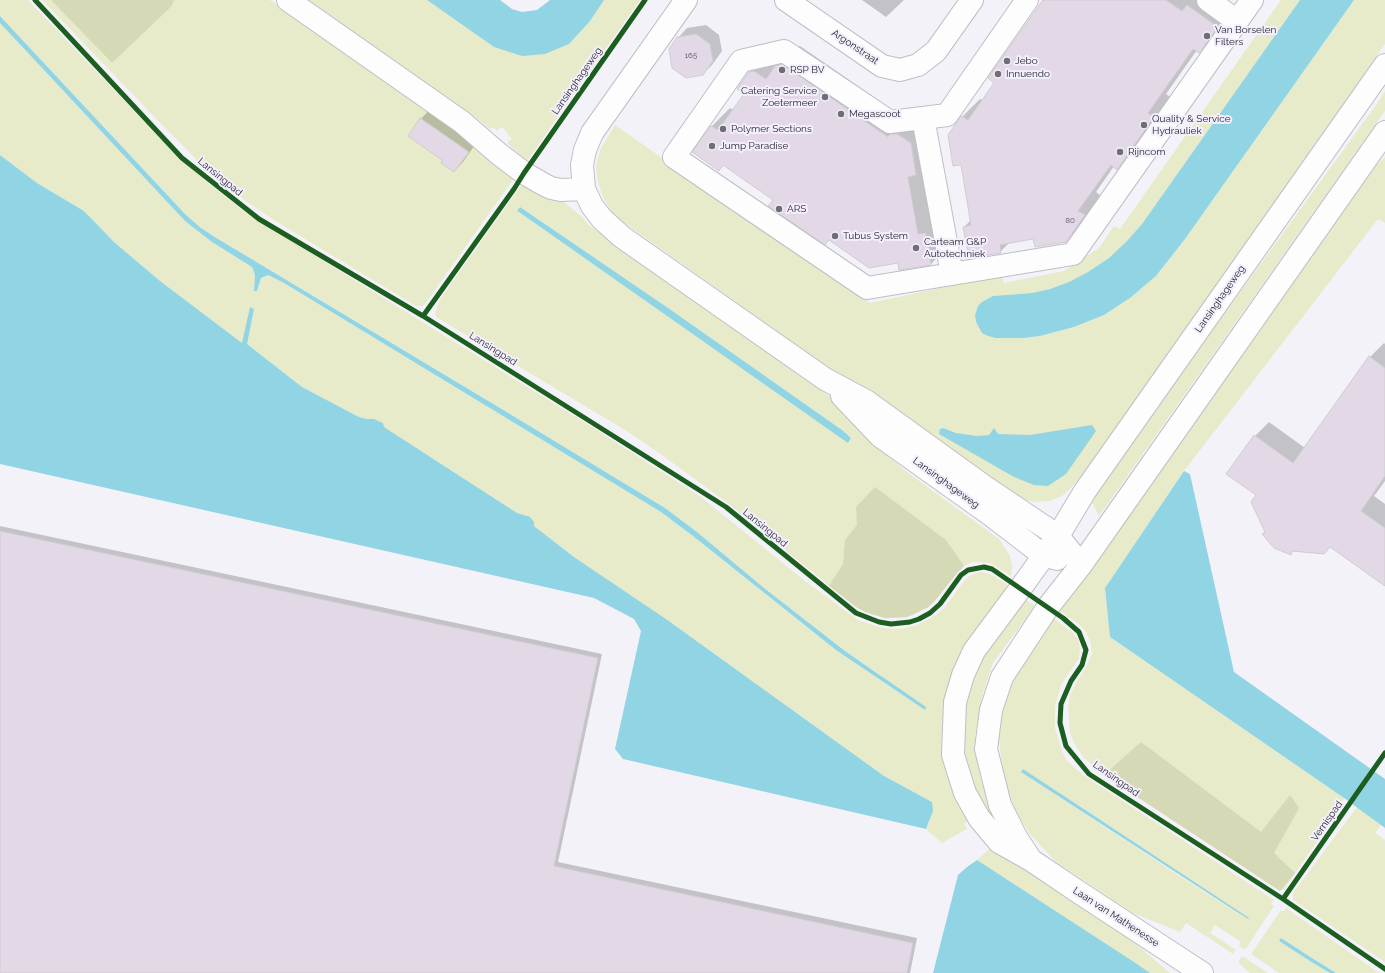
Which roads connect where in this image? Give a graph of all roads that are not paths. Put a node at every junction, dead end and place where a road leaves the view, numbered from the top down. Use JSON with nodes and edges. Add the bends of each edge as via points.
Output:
{"nodes":[{"id":1,"x":288,"y":0,"type":"edge"},
{"id":2,"x":686,"y":0,"type":"edge"},
{"id":3,"x":786,"y":0,"type":"edge"},
{"id":4,"x":972,"y":0,"type":"edge"},
{"id":5,"x":1027,"y":0,"type":"edge"},
{"id":6,"x":1208,"y":0,"type":"edge"},
{"id":7,"x":1252,"y":0,"type":"edge"},
{"id":8,"x":1237,"y":21,"type":"junction"},
{"id":9,"x":1385,"y":65,"type":"edge"},
{"id":10,"x":923,"y":118,"type":"junction"},
{"id":11,"x":1385,"y":132,"type":"edge"},
{"id":12,"x":584,"y":189,"type":"junction"},
{"id":13,"x":952,"y":274,"type":"junction"},
{"id":14,"x":825,"y":379,"type":"junction"},
{"id":15,"x":1058,"y":536,"type":"junction"},
{"id":16,"x":1043,"y":555,"type":"junction"},
{"id":17,"x":1081,"y":565,"type":"junction"},
{"id":18,"x":1031,"y":860,"type":"junction"},
{"id":19,"x":1202,"y":973,"type":"edge"}],
"edges":[{"from":1,"to":12,"type":"street","via":[[462,122],[524,173],[551,188]]},
{"from":2,"to":12,"type":"street","name":"Lansinghageweg","via":[[592,133],[582,165]]},
{"from":3,"to":4,"type":"street","name":"Argonstraat","via":[[882,66],[900,70],[918,65],[936,51]]},
{"from":5,"to":10,"type":"street","via":[[947,114]]},
{"from":6,"to":8,"type":"street"},
{"from":7,"to":8,"type":"street"},
{"from":8,"to":13,"type":"street","via":[[1073,254]]},
{"from":9,"to":15,"type":"street","name":"Lansinghageweg","via":[[1085,491]]},
{"from":10,"to":13,"type":"street"},
{"from":10,"to":13,"type":"street","via":[[890,122],[784,51],[741,60],[674,157],[867,288]]},
{"from":11,"to":17,"type":"street"},
{"from":12,"to":14,"type":"street","name":"Lansinghageweg","via":[[602,219],[622,237]]},
{"from":14,"to":15,"type":"street","name":"Lansinghageweg","via":[[866,401]]},
{"from":14,"to":16,"type":"street","name":"Lansinghageweg","via":[[880,436]]},
{"from":15,"to":16,"type":"street","name":"Laan van Mathenesse"},
{"from":15,"to":17,"type":"street","name":"Lansinghageweg"},
{"from":16,"to":17,"type":"street","name":"Lansinghageweg"},
{"from":16,"to":18,"type":"street","name":"Laan van Mathenesse","via":[[974,651],[955,702],[954,726],[954,755],[965,793],[979,818],[999,842]]},
{"from":17,"to":18,"type":"street","name":"Laan van Mathenesse","via":[[1048,607],[1002,677],[991,710],[986,749],[1000,805]]},
{"from":18,"to":19,"type":"street","name":"Laan van Mathenesse"}]}
